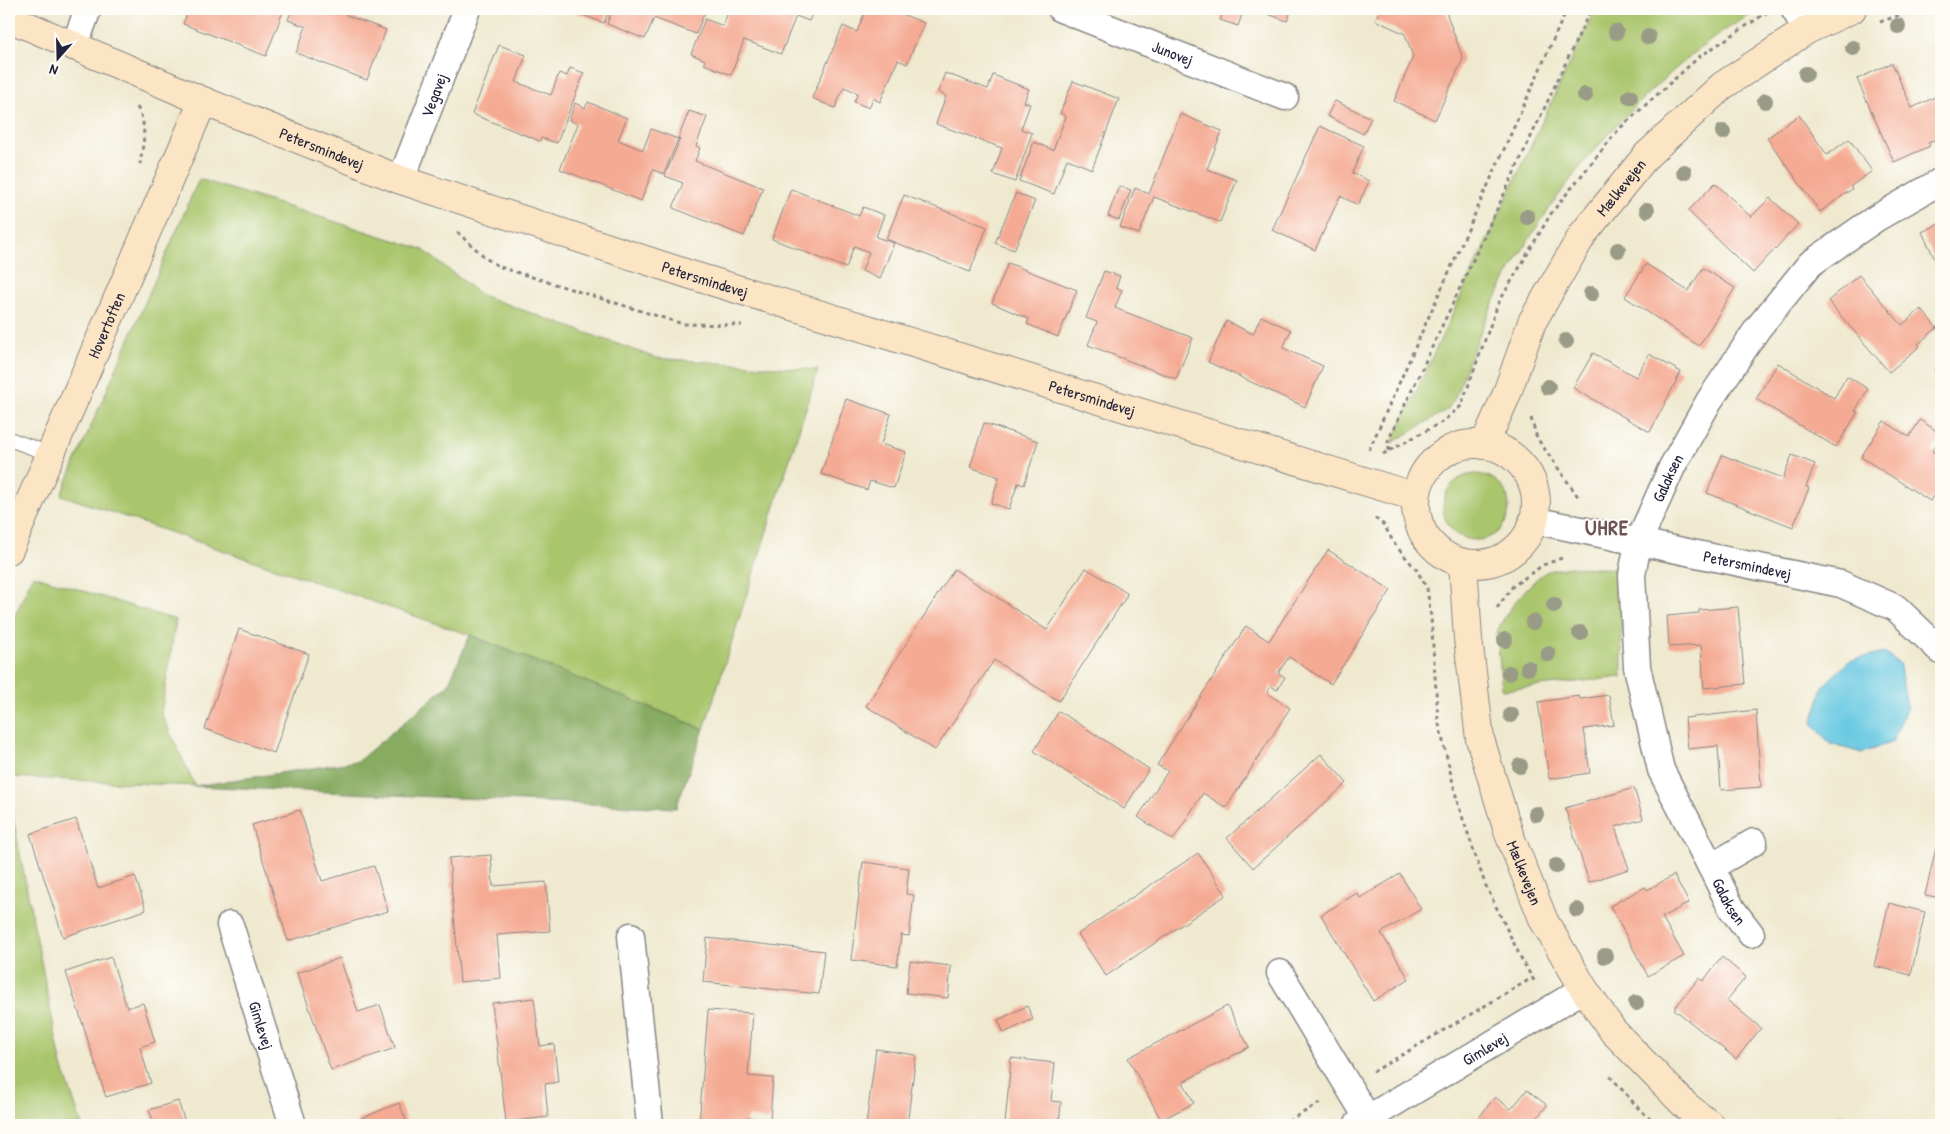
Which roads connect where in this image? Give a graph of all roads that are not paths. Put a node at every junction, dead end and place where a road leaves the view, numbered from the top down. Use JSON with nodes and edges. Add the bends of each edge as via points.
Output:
{"nodes":[{"id":1,"x":88,"y":9,"type":"edge"},
{"id":2,"x":467,"y":9,"type":"edge"},
{"id":3,"x":1061,"y":9,"type":"edge"},
{"id":4,"x":1852,"y":9,"type":"edge"},
{"id":5,"x":9,"y":18,"type":"edge"},
{"id":6,"x":1801,"y":19,"type":"edge"},
{"id":7,"x":74,"y":47,"type":"junction"},
{"id":8,"x":1285,"y":97,"type":"dead end"},
{"id":9,"x":203,"y":101,"type":"junction"},
{"id":10,"x":401,"y":180,"type":"junction"},
{"id":11,"x":1941,"y":181,"type":"edge"},
{"id":12,"x":9,"y":439,"type":"edge"},
{"id":13,"x":1484,"y":446,"type":"junction"},
{"id":14,"x":50,"y":454,"type":"junction"},
{"id":15,"x":1416,"y":497,"type":"junction"},
{"id":16,"x":1533,"y":520,"type":"junction"},
{"id":17,"x":1638,"y":543,"type":"junction"},
{"id":18,"x":9,"y":550,"type":"edge"},
{"id":19,"x":1463,"y":563,"type":"junction"},
{"id":20,"x":1941,"y":652,"type":"edge"},
{"id":21,"x":1754,"y":842,"type":"dead end"},
{"id":22,"x":1711,"y":867,"type":"junction"},
{"id":23,"x":230,"y":925,"type":"dead end"},
{"id":24,"x":1751,"y":934,"type":"dead end"},
{"id":25,"x":632,"y":936,"type":"dead end"},
{"id":26,"x":1280,"y":973,"type":"dead end"},
{"id":27,"x":1584,"y":989,"type":"junction"},
{"id":28,"x":1376,"y":1119,"type":"edge"},
{"id":29,"x":293,"y":1125,"type":"edge"},
{"id":30,"x":650,"y":1125,"type":"edge"},
{"id":31,"x":1710,"y":1125,"type":"edge"}],
"edges":[{"from":1,"to":7,"type":"street"},
{"from":2,"to":10,"type":"street","name":"Vegavej"},
{"from":3,"to":8,"type":"street","name":"Junovej"},
{"from":4,"to":6,"type":"street","name":"Mælkevejen"},
{"from":5,"to":7,"type":"street","name":"Petersmindevej"},
{"from":6,"to":13,"type":"street","name":"Mælkevejen","via":[[1647,155],[1583,234],[1532,322]]},
{"from":7,"to":9,"type":"street","name":"Petersmindevej"},
{"from":9,"to":10,"type":"street","name":"Petersmindevej"},
{"from":9,"to":14,"type":"street","name":"Hovertoften"},
{"from":10,"to":15,"type":"street","name":"Petersmindevej","via":[[691,275]]},
{"from":11,"to":17,"type":"street","name":"Galaksen","via":[[1875,219],[1810,264],[1758,328],[1709,401],[1672,467]]},
{"from":12,"to":14,"type":"lane"},
{"from":13,"to":15,"type":"street","via":[[1457,447],[1445,453],[1425,472]]},
{"from":13,"to":16,"type":"street","via":[[1510,456],[1529,478],[1534,492]]},
{"from":14,"to":18,"type":"street","name":"Hovertoften"},
{"from":15,"to":19,"type":"street","via":[[1416,512],[1426,539],[1436,550]]},
{"from":16,"to":17,"type":"street","name":"Petersmindevej"},
{"from":16,"to":19,"type":"street","via":[[1518,546],[1506,556],[1485,563]]},
{"from":17,"to":20,"type":"street","name":"Petersmindevej","via":[[1841,584],[1896,608]]},
{"from":17,"to":22,"type":"street","name":"Galaksen","via":[[1632,576],[1637,667],[1661,770]]},
{"from":19,"to":27,"type":"street","name":"Mælkevejen","via":[[1480,739],[1509,834],[1544,921]]},
{"from":21,"to":22,"type":"street","name":"Galaksen"},
{"from":22,"to":24,"type":"street","name":"Galaksen","via":[[1732,909]]},
{"from":23,"to":29,"type":"street","name":"Gimlevej"},
{"from":25,"to":30,"type":"street"},
{"from":26,"to":28,"type":"street","name":"Gimlevej","via":[[1348,1087]]},
{"from":27,"to":28,"type":"street","name":"Gimlevej"},
{"from":27,"to":31,"type":"street","name":"Mælkevejen","via":[[1613,1031],[1685,1105]]}]}
